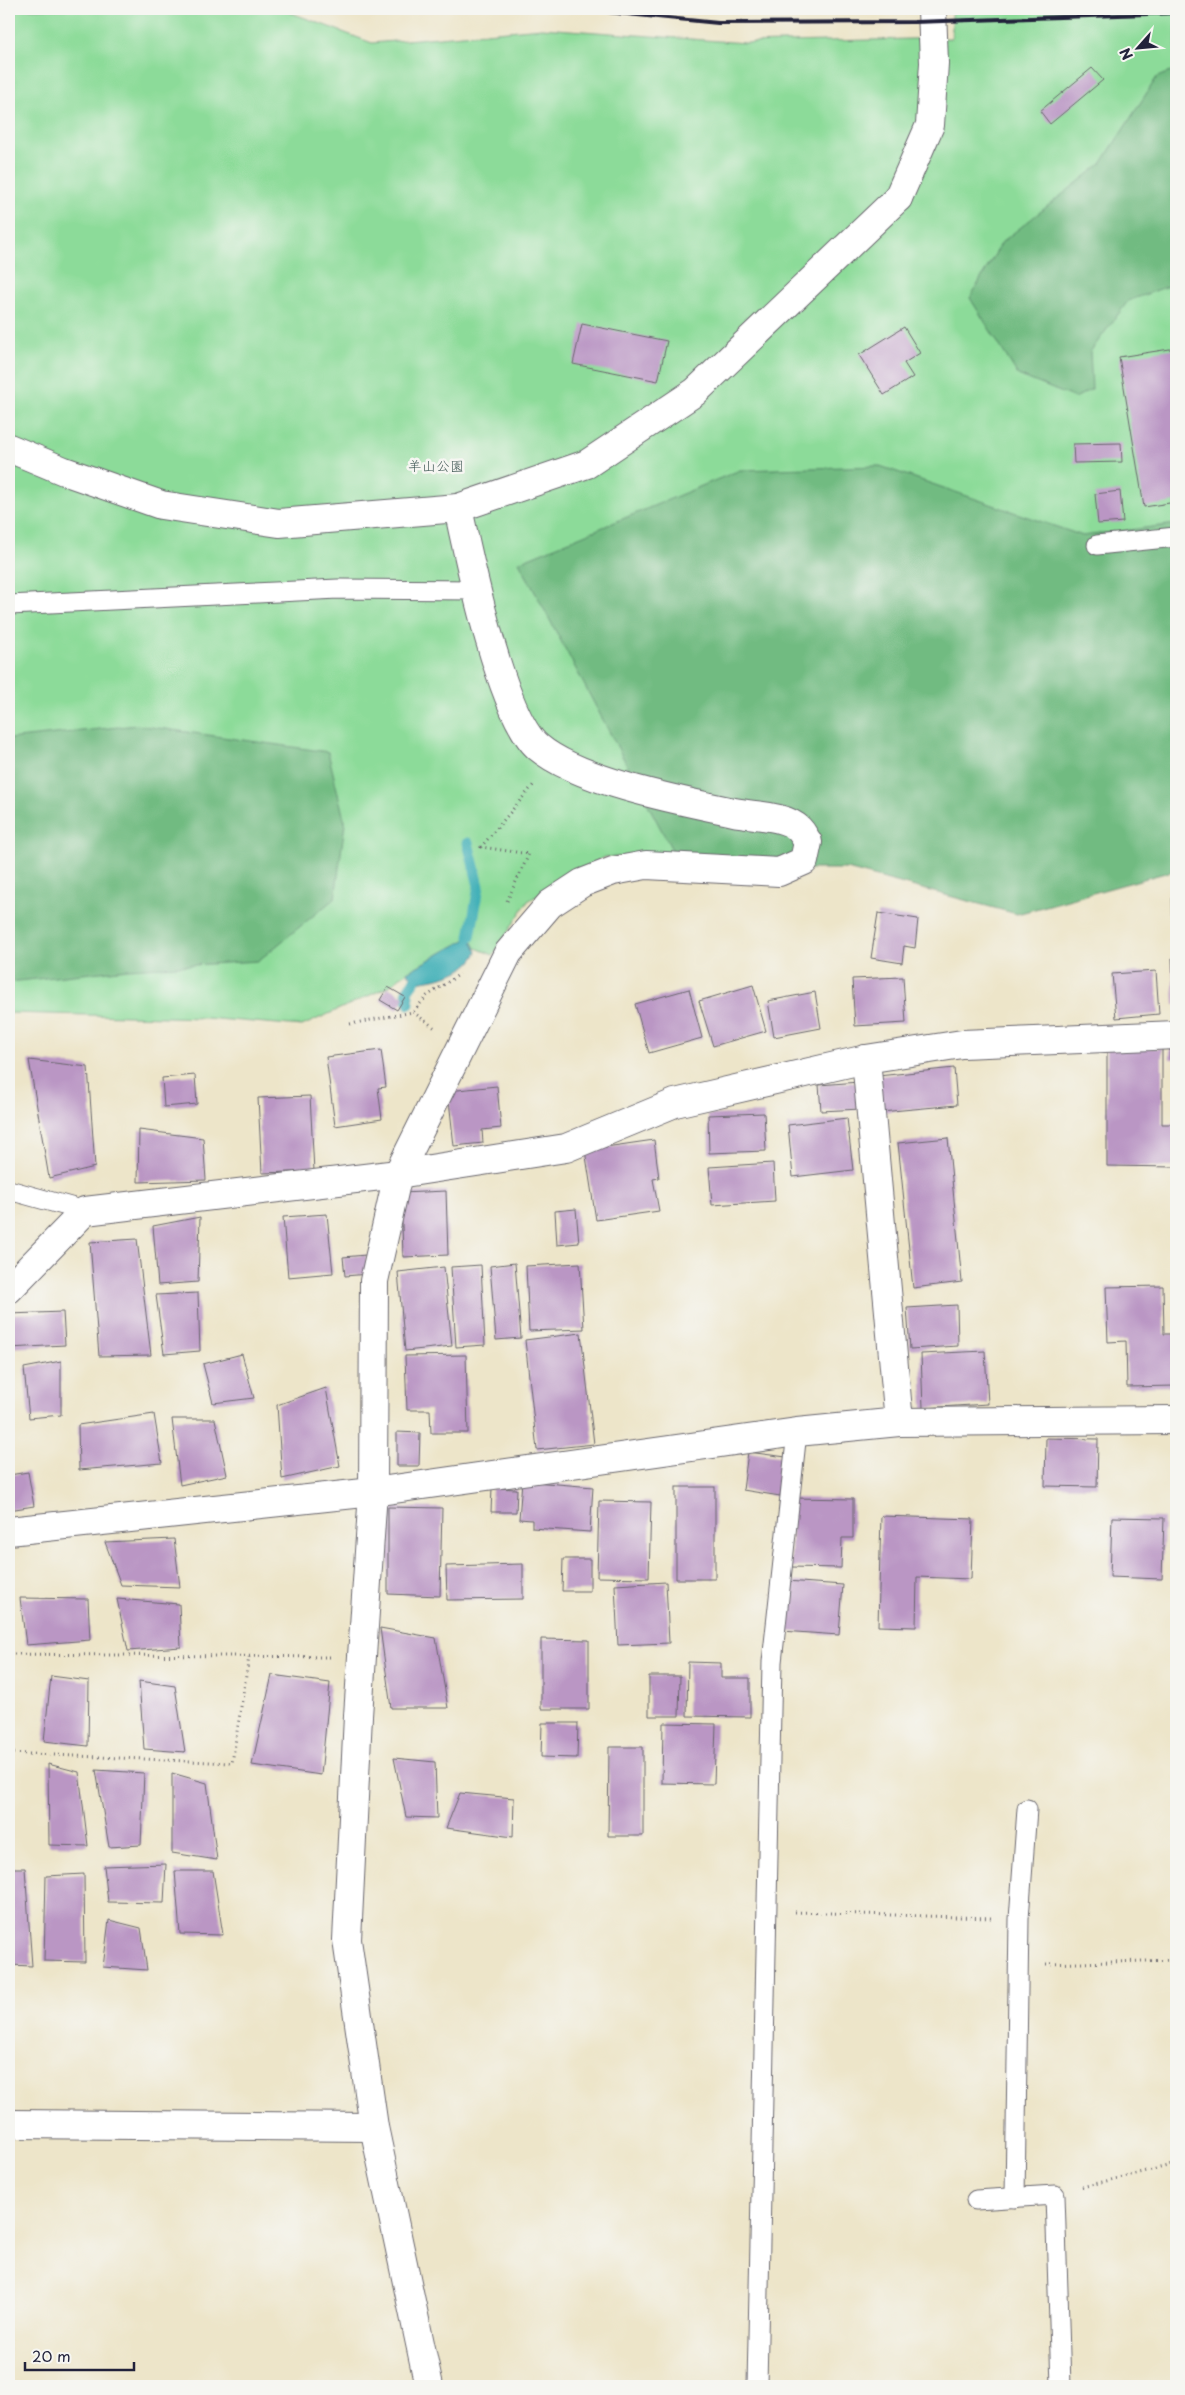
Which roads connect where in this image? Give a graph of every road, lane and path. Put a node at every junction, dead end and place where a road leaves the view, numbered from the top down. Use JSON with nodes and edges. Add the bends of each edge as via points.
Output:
{"nodes":[{"id":1,"x":932,"y":9,"type":"edge"},
{"id":2,"x":9,"y":448,"type":"edge"},
{"id":3,"x":458,"y":508,"type":"junction"},
{"id":4,"x":1176,"y":537,"type":"edge"},
{"id":5,"x":1097,"y":545,"type":"dead end"},
{"id":6,"x":476,"y":590,"type":"junction"},
{"id":7,"x":9,"y":605,"type":"edge"},
{"id":8,"x":540,"y":777,"type":"dead end"},
{"id":9,"x":504,"y":907,"type":"dead end"},
{"id":10,"x":468,"y":969,"type":"dead end"},
{"id":11,"x":412,"y":1012,"type":"junction"},
{"id":12,"x":420,"y":1016,"type":"dead end"},
{"id":13,"x":350,"y":1024,"type":"dead end"},
{"id":14,"x":1176,"y":1035,"type":"edge"},
{"id":15,"x":866,"y":1058,"type":"junction"},
{"id":16,"x":398,"y":1174,"type":"junction"},
{"id":17,"x":9,"y":1190,"type":"edge"},
{"id":18,"x":86,"y":1211,"type":"junction"},
{"id":19,"x":9,"y":1289,"type":"edge"},
{"id":20,"x":1176,"y":1420,"type":"edge"},
{"id":21,"x":899,"y":1422,"type":"junction"},
{"id":22,"x":797,"y":1432,"type":"junction"},
{"id":23,"x":373,"y":1492,"type":"junction"},
{"id":24,"x":9,"y":1531,"type":"edge"},
{"id":25,"x":9,"y":1654,"type":"edge"},
{"id":26,"x":250,"y":1656,"type":"junction"},
{"id":27,"x":362,"y":1657,"type":"junction"},
{"id":28,"x":9,"y":1753,"type":"edge"},
{"id":29,"x":1028,"y":1809,"type":"dead end"},
{"id":30,"x":766,"y":1911,"type":"junction"},
{"id":31,"x":1019,"y":1919,"type":"junction"},
{"id":32,"x":1176,"y":1960,"type":"edge"},
{"id":33,"x":1018,"y":1965,"type":"junction"},
{"id":34,"x":9,"y":2124,"type":"edge"},
{"id":35,"x":374,"y":2127,"type":"junction"},
{"id":36,"x":1176,"y":2164,"type":"edge"},
{"id":37,"x":1055,"y":2195,"type":"junction"},
{"id":38,"x":1015,"y":2198,"type":"junction"},
{"id":39,"x":976,"y":2200,"type":"dead end"},
{"id":40,"x":429,"y":2386,"type":"edge"},
{"id":41,"x":757,"y":2386,"type":"edge"},
{"id":42,"x":1061,"y":2386,"type":"edge"}],
"edges":[{"from":1,"to":3,"type":"street","via":[[934,63],[930,125],[898,198],[695,392],[587,464]]},
{"from":2,"to":3,"type":"street","via":[[64,471],[161,504],[280,522]]},
{"from":3,"to":6,"type":"street"},
{"from":4,"to":5,"type":"lane"},
{"from":6,"to":7,"type":"lane","via":[[338,589]]},
{"from":6,"to":16,"type":"street","via":[[508,693],[536,746],[559,762],[619,784],[734,812],[782,820],[798,828],[808,842],[804,861],[779,872],[646,865],[613,871],[582,883],[550,904],[508,953]]},
{"from":8,"to":9,"type":"path","via":[[481,847],[529,854]]},
{"from":10,"to":11,"type":"path","via":[[427,996]]},
{"from":11,"to":12,"type":"path"},
{"from":11,"to":13,"type":"path"},
{"from":14,"to":15,"type":"street","via":[[962,1044]]},
{"from":15,"to":16,"type":"street","via":[[674,1103],[566,1148]]},
{"from":15,"to":21,"type":"street"},
{"from":16,"to":18,"type":"street"},
{"from":16,"to":23,"type":"street","via":[[374,1281]]},
{"from":17,"to":18,"type":"lane"},
{"from":18,"to":19,"type":"street"},
{"from":20,"to":21,"type":"street"},
{"from":21,"to":22,"type":"street"},
{"from":22,"to":23,"type":"street"},
{"from":22,"to":30,"type":"lane","via":[[772,1662]]},
{"from":23,"to":24,"type":"street"},
{"from":23,"to":27,"type":"street"},
{"from":25,"to":26,"type":"path"},
{"from":26,"to":27,"type":"path"},
{"from":26,"to":28,"type":"path","via":[[232,1763]]},
{"from":27,"to":35,"type":"street","via":[[347,1940]]},
{"from":29,"to":31,"type":"lane"},
{"from":30,"to":31,"type":"path"},
{"from":30,"to":41,"type":"lane"},
{"from":31,"to":33,"type":"lane"},
{"from":32,"to":33,"type":"path"},
{"from":33,"to":38,"type":"lane"},
{"from":34,"to":35,"type":"street"},
{"from":35,"to":40,"type":"street"},
{"from":36,"to":37,"type":"path"},
{"from":37,"to":38,"type":"lane"},
{"from":37,"to":42,"type":"lane"},
{"from":38,"to":39,"type":"lane"}]}
